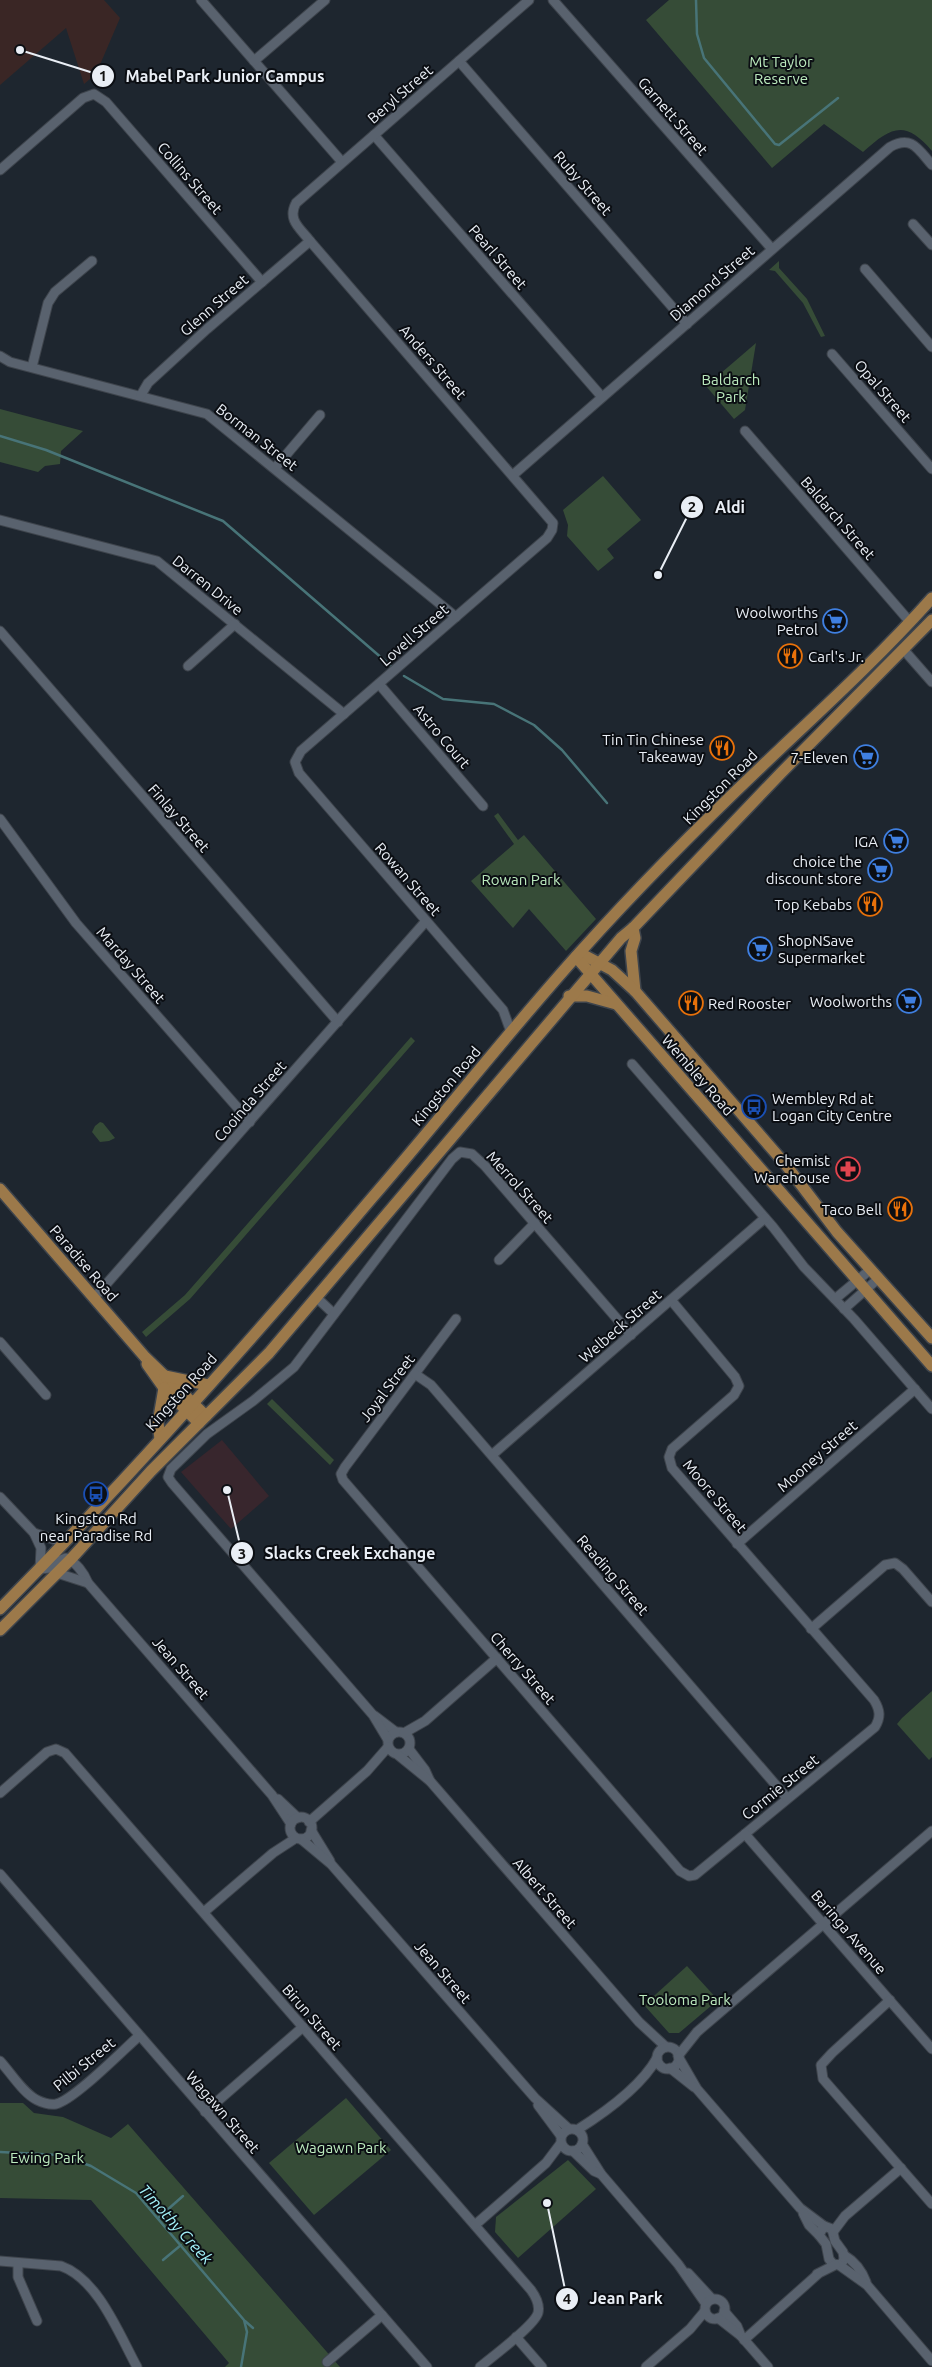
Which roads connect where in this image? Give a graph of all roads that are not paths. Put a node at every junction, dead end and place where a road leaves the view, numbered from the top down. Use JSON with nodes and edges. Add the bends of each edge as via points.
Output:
{"nodes":[{"id":1,"x":201,"y":0,"type":"edge"},
{"id":2,"x":325,"y":0,"type":"edge"},
{"id":3,"x":529,"y":0,"type":"edge"},
{"id":4,"x":553,"y":0,"type":"edge"},
{"id":5,"x":254,"y":61,"type":"junction"},
{"id":6,"x":459,"y":61,"type":"junction"},
{"id":7,"x":374,"y":135,"type":"junction"},
{"id":8,"x":342,"y":162,"type":"junction"},
{"id":9,"x":932,"y":165,"type":"edge"},
{"id":10,"x":0,"y":170,"type":"edge"},
{"id":11,"x":291,"y":212,"type":"joint"},
{"id":12,"x":913,"y":224,"type":"dead end"},
{"id":13,"x":310,"y":241,"type":"junction"},
{"id":14,"x":932,"y":245,"type":"edge"},
{"id":15,"x":772,"y":249,"type":"junction"},
{"id":16,"x":92,"y":261,"type":"dead end"},
{"id":17,"x":865,"y":269,"type":"dead end"},
{"id":18,"x":262,"y":282,"type":"junction"},
{"id":19,"x":687,"y":324,"type":"junction"},
{"id":20,"x":932,"y":346,"type":"edge"},
{"id":21,"x":832,"y":354,"type":"dead end"},
{"id":22,"x":0,"y":356,"type":"edge"},
{"id":23,"x":32,"y":367,"type":"junction"},
{"id":24,"x":141,"y":395,"type":"junction"},
{"id":25,"x":602,"y":397,"type":"junction"},
{"id":26,"x":320,"y":415,"type":"dead end"},
{"id":27,"x":745,"y":431,"type":"dead end"},
{"id":28,"x":275,"y":468,"type":"junction"},
{"id":29,"x":932,"y":469,"type":"edge"},
{"id":30,"x":513,"y":475,"type":"junction"},
{"id":31,"x":0,"y":520,"type":"edge"},
{"id":32,"x":552,"y":530,"type":"joint"},
{"id":33,"x":932,"y":598,"type":"edge"},
{"id":34,"x":456,"y":617,"type":"junction"},
{"id":35,"x":932,"y":620,"type":"edge"},
{"id":36,"x":910,"y":622,"type":"junction"},
{"id":37,"x":235,"y":624,"type":"junction"},
{"id":38,"x":0,"y":631,"type":"edge"},
{"id":39,"x":903,"y":649,"type":"junction"},
{"id":40,"x":188,"y":666,"type":"dead end"},
{"id":41,"x":932,"y":682,"type":"edge"},
{"id":42,"x":379,"y":684,"type":"junction"},
{"id":43,"x":344,"y":714,"type":"junction"},
{"id":44,"x":295,"y":762,"type":"joint"},
{"id":45,"x":483,"y":806,"type":"dead end"},
{"id":46,"x":0,"y":819,"type":"edge"},
{"id":47,"x":426,"y":921,"type":"junction"},
{"id":48,"x":633,"y":928,"type":"junction"},
{"id":49,"x":578,"y":955,"type":"junction"},
{"id":50,"x":599,"y":963,"type":"junction"},
{"id":51,"x":590,"y":973,"type":"junction"},
{"id":52,"x":635,"y":991,"type":"junction"},
{"id":53,"x":569,"y":996,"type":"junction"},
{"id":54,"x":616,"y":1004,"type":"junction"},
{"id":55,"x":504,"y":1010,"type":"junction"},
{"id":56,"x":522,"y":1018,"type":"junction"},
{"id":57,"x":338,"y":1022,"type":"junction"},
{"id":58,"x":511,"y":1032,"type":"junction"},
{"id":59,"x":632,"y":1064,"type":"dead end"},
{"id":60,"x":250,"y":1122,"type":"junction"},
{"id":61,"x":0,"y":1189,"type":"edge"},
{"id":62,"x":765,"y":1218,"type":"junction"},
{"id":63,"x":535,"y":1223,"type":"junction"},
{"id":64,"x":499,"y":1260,"type":"dead end"},
{"id":65,"x":875,"y":1273,"type":"junction"},
{"id":66,"x":857,"y":1280,"type":"junction"},
{"id":67,"x":865,"y":1289,"type":"junction"},
{"id":68,"x":94,"y":1298,"type":"junction"},
{"id":69,"x":316,"y":1298,"type":"junction"},
{"id":70,"x":835,"y":1299,"type":"junction"},
{"id":71,"x":671,"y":1300,"type":"junction"},
{"id":72,"x":844,"y":1308,"type":"junction"},
{"id":73,"x":334,"y":1314,"type":"junction"},
{"id":74,"x":456,"y":1319,"type":"dead end"},
{"id":75,"x":631,"y":1335,"type":"junction"},
{"id":76,"x":932,"y":1338,"type":"edge"},
{"id":77,"x":0,"y":1342,"type":"edge"},
{"id":78,"x":145,"y":1357,"type":"junction"},
{"id":79,"x":932,"y":1366,"type":"edge"},
{"id":80,"x":415,"y":1374,"type":"junction"},
{"id":81,"x":165,"y":1376,"type":"junction"},
{"id":82,"x":208,"y":1385,"type":"junction"},
{"id":83,"x":164,"y":1388,"type":"junction"},
{"id":84,"x":915,"y":1389,"type":"junction"},
{"id":85,"x":46,"y":1395,"type":"dead end"},
{"id":86,"x":189,"y":1407,"type":"junction"},
{"id":87,"x":932,"y":1410,"type":"edge"},
{"id":88,"x":202,"y":1419,"type":"junction"},
{"id":89,"x":160,"y":1439,"type":"junction"},
{"id":90,"x":492,"y":1455,"type":"junction"},
{"id":91,"x":341,"y":1474,"type":"joint"},
{"id":92,"x":168,"y":1477,"type":"joint"},
{"id":93,"x":0,"y":1497,"type":"edge"},
{"id":94,"x":34,"y":1533,"type":"junction"},
{"id":95,"x":65,"y":1543,"type":"junction"},
{"id":96,"x":738,"y":1544,"type":"junction"},
{"id":97,"x":71,"y":1560,"type":"junction"},
{"id":98,"x":40,"y":1569,"type":"junction"},
{"id":99,"x":57,"y":1573,"type":"junction"},
{"id":100,"x":88,"y":1583,"type":"junction"},
{"id":101,"x":932,"y":1602,"type":"edge"},
{"id":102,"x":0,"y":1609,"type":"edge"},
{"id":103,"x":811,"y":1629,"type":"junction"},
{"id":104,"x":0,"y":1630,"type":"edge"},
{"id":105,"x":497,"y":1658,"type":"junction"},
{"id":106,"x":879,"y":1712,"type":"joint"},
{"id":107,"x":373,"y":1715,"type":"junction"},
{"id":108,"x":403,"y":1735,"type":"junction"},
{"id":109,"x":392,"y":1749,"type":"junction"},
{"id":110,"x":409,"y":1749,"type":"junction"},
{"id":111,"x":430,"y":1781,"type":"junction"},
{"id":112,"x":0,"y":1793,"type":"edge"},
{"id":113,"x":787,"y":1798,"type":"junction"},
{"id":114,"x":310,"y":1826,"type":"junction"},
{"id":115,"x":296,"y":1830,"type":"junction"},
{"id":116,"x":932,"y":1831,"type":"edge"},
{"id":117,"x":745,"y":1834,"type":"junction"},
{"id":118,"x":332,"y":1864,"type":"junction"},
{"id":119,"x":0,"y":1874,"type":"edge"},
{"id":120,"x":689,"y":1876,"type":"joint"},
{"id":121,"x":204,"y":1912,"type":"junction"},
{"id":122,"x":824,"y":1924,"type":"junction"},
{"id":123,"x":890,"y":2000,"type":"junction"},
{"id":124,"x":638,"y":2022,"type":"junction"},
{"id":125,"x":303,"y":2027,"type":"junction"},
{"id":126,"x":697,"y":2032,"type":"junction"},
{"id":127,"x":139,"y":2036,"type":"junction"},
{"id":128,"x":669,"y":2047,"type":"junction"},
{"id":129,"x":932,"y":2049,"type":"edge"},
{"id":130,"x":657,"y":2056,"type":"junction"},
{"id":131,"x":678,"y":2057,"type":"junction"},
{"id":132,"x":0,"y":2061,"type":"edge"},
{"id":133,"x":667,"y":2068,"type":"junction"},
{"id":134,"x":646,"y":2075,"type":"junction"},
{"id":135,"x":697,"y":2089,"type":"junction"},
{"id":136,"x":535,"y":2098,"type":"junction"},
{"id":137,"x":205,"y":2112,"type":"junction"},
{"id":138,"x":578,"y":2135,"type":"junction"},
{"id":139,"x":565,"y":2145,"type":"junction"},
{"id":140,"x":901,"y":2168,"type":"junction"},
{"id":141,"x":601,"y":2174,"type":"junction"},
{"id":142,"x":932,"y":2204,"type":"edge"},
{"id":143,"x":475,"y":2225,"type":"junction"},
{"id":144,"x":826,"y":2230,"type":"junction"},
{"id":145,"x":844,"y":2255,"type":"junction"},
{"id":146,"x":0,"y":2261,"type":"edge"},
{"id":147,"x":834,"y":2263,"type":"junction"},
{"id":148,"x":18,"y":2264,"type":"junction"},
{"id":149,"x":867,"y":2285,"type":"junction"},
{"id":150,"x":713,"y":2310,"type":"junction"},
{"id":151,"x":382,"y":2315,"type":"junction"},
{"id":152,"x":37,"y":2321,"type":"dead end"},
{"id":153,"x":516,"y":2337,"type":"junction"},
{"id":154,"x":743,"y":2338,"type":"junction"},
{"id":155,"x":932,"y":2361,"type":"edge"},
{"id":156,"x":328,"y":2362,"type":"dead end"},
{"id":157,"x":137,"y":2367,"type":"edge"},
{"id":158,"x":427,"y":2367,"type":"edge"},
{"id":159,"x":480,"y":2367,"type":"edge"},
{"id":160,"x":542,"y":2367,"type":"edge"},
{"id":161,"x":646,"y":2367,"type":"edge"},
{"id":162,"x":768,"y":2367,"type":"edge"}],
"edges":[{"from":1,"to":5,"type":"street"},
{"from":2,"to":5,"type":"street"},
{"from":3,"to":6,"type":"street","name":"Beryl Street"},
{"from":4,"to":15,"type":"street","name":"Garnett Street"},
{"from":5,"to":8,"type":"street"},
{"from":6,"to":7,"type":"street","name":"Beryl Street"},
{"from":6,"to":19,"type":"street","name":"Ruby Street"},
{"from":7,"to":8,"type":"street","name":"Beryl Street"},
{"from":7,"to":25,"type":"street","name":"Pearl Street"},
{"from":8,"to":11,"type":"street","name":"Beryl Street","via":[[296,203]]},
{"from":9,"to":15,"type":"street","name":"Diamond Street","via":[[916,146],[900,141]]},
{"from":10,"to":18,"type":"street","name":"Collins Street","via":[[83,98],[94,94],[106,102]]},
{"from":11,"to":13,"type":"street","name":"Anders Street","via":[[292,219]]},
{"from":12,"to":14,"type":"street"},
{"from":13,"to":18,"type":"street","name":"Glenn Street"},
{"from":13,"to":30,"type":"street","name":"Anders Street"},
{"from":15,"to":19,"type":"street","name":"Diamond Street"},
{"from":16,"to":23,"type":"street","via":[[55,292],[48,303]]},
{"from":17,"to":20,"type":"street"},
{"from":18,"to":24,"type":"street","name":"Glenn Street","via":[[148,383]]},
{"from":19,"to":25,"type":"street","name":"Diamond Street"},
{"from":21,"to":29,"type":"street","name":"Opal Street"},
{"from":22,"to":23,"type":"street","name":"Borman Street"},
{"from":23,"to":24,"type":"street","name":"Borman Street"},
{"from":24,"to":28,"type":"street","name":"Borman Street","via":[[207,414]]},
{"from":25,"to":30,"type":"street","name":"Diamond Street"},
{"from":26,"to":28,"type":"street"},
{"from":27,"to":36,"type":"street","name":"Baldarch Street"},
{"from":28,"to":34,"type":"street","name":"Borman Street"},
{"from":30,"to":32,"type":"street","name":"Anders Street","via":[[548,514],[553,523]]},
{"from":31,"to":37,"type":"street","name":"Darren Drive","via":[[157,561]]},
{"from":32,"to":34,"type":"street","name":"Lovell Street","via":[[547,538]]},
{"from":33,"to":36,"type":"main road","name":"Kingston Road"},
{"from":34,"to":42,"type":"street","name":"Lovell Street"},
{"from":35,"to":39,"type":"main road"},
{"from":36,"to":49,"type":"main road","name":"Kingston Road","via":[[838,696],[750,778]]},
{"from":37,"to":40,"type":"street"},
{"from":37,"to":43,"type":"street","name":"Darren Drive"},
{"from":38,"to":57,"type":"street","name":"Finlay Street"},
{"from":39,"to":41,"type":"street"},
{"from":39,"to":48,"type":"main road"},
{"from":42,"to":43,"type":"street","name":"Lovell Street"},
{"from":42,"to":45,"type":"street","name":"Astro Court"},
{"from":43,"to":44,"type":"street","name":"Lovell Street","via":[[301,752]]},
{"from":44,"to":47,"type":"street","name":"Rowan Street","via":[[299,773]]},
{"from":46,"to":60,"type":"street","name":"Marday Street","via":[[76,923]]},
{"from":47,"to":55,"type":"street","name":"Rowan Street"},
{"from":47,"to":57,"type":"street","name":"Cooinda Street"},
{"from":48,"to":50,"type":"main road"},
{"from":48,"to":52,"type":"main road"},
{"from":49,"to":50,"type":"main road","name":"Wembley Road"},
{"from":49,"to":51,"type":"main road","name":"Wembley Road"},
{"from":49,"to":56,"type":"main road","name":"Kingston Road"},
{"from":50,"to":51,"type":"main road"},
{"from":50,"to":52,"type":"main road","name":"Wembley Road","via":[[619,975]]},
{"from":51,"to":53,"type":"main road"},
{"from":51,"to":54,"type":"main road","name":"Wembley Road"},
{"from":52,"to":65,"type":"main road","name":"Wembley Road"},
{"from":53,"to":54,"type":"main road","via":[[587,996]]},
{"from":53,"to":69,"type":"main road"},
{"from":54,"to":66,"type":"main road","name":"Wembley Road"},
{"from":55,"to":56,"type":"street","name":"Rowan Street"},
{"from":55,"to":58,"type":"street","name":"Rowan Street"},
{"from":56,"to":58,"type":"main road","name":"Kingston Road"},
{"from":57,"to":60,"type":"street","name":"Cooinda Street"},
{"from":58,"to":82,"type":"main road","name":"Kingston Road"},
{"from":59,"to":62,"type":"street"},
{"from":60,"to":68,"type":"street","name":"Cooinda Street"},
{"from":61,"to":68,"type":"main road","name":"Paradise Road"},
{"from":62,"to":70,"type":"street","via":[[804,1267]]},
{"from":62,"to":71,"type":"street","name":"Welbeck Street"},
{"from":63,"to":64,"type":"street"},
{"from":63,"to":73,"type":"street","name":"Merrol Street","via":[[475,1157],[467,1152],[458,1154]]},
{"from":63,"to":75,"type":"street","name":"Merrol Street"},
{"from":65,"to":66,"type":"street"},
{"from":65,"to":67,"type":"street"},
{"from":65,"to":76,"type":"main road","name":"Wembley Road"},
{"from":66,"to":67,"type":"main road","name":"Wembley Road"},
{"from":66,"to":70,"type":"street"},
{"from":67,"to":72,"type":"street"},
{"from":67,"to":79,"type":"main road","name":"Wembley Road"},
{"from":68,"to":78,"type":"main road","name":"Paradise Road"},
{"from":69,"to":73,"type":"street"},
{"from":69,"to":88,"type":"main road","via":[[257,1366]]},
{"from":70,"to":72,"type":"street"},
{"from":71,"to":75,"type":"street","name":"Welbeck Street"},
{"from":71,"to":96,"type":"street","name":"Moore Street","via":[[739,1386],[734,1395],[672,1449],[669,1457],[672,1468]]},
{"from":72,"to":84,"type":"street"},
{"from":73,"to":92,"type":"street","name":"Merrol Street","via":[[290,1371],[196,1444],[173,1466]]},
{"from":74,"to":80,"type":"street","name":"Joyal Street"},
{"from":75,"to":90,"type":"street","name":"Welbeck Street"},
{"from":77,"to":85,"type":"street"},
{"from":78,"to":81,"type":"main road","name":"Paradise Road"},
{"from":78,"to":83,"type":"main road","name":"Paradise Road","via":[[149,1370]]},
{"from":80,"to":90,"type":"street","name":"Reading Street","via":[[431,1385]]},
{"from":80,"to":91,"type":"street","name":"Joyal Street"},
{"from":81,"to":82,"type":"main road"},
{"from":81,"to":86,"type":"main road","name":"Paradise Road"},
{"from":82,"to":86,"type":"main road","name":"Kingston Road"},
{"from":83,"to":86,"type":"main road","name":"Paradise Road"},
{"from":83,"to":89,"type":"main road","via":[[158,1423]]},
{"from":84,"to":87,"type":"street"},
{"from":84,"to":96,"type":"street","name":"Mooney Street"},
{"from":86,"to":88,"type":"main road","name":"Paradise Road"},
{"from":86,"to":89,"type":"main road","name":"Kingston Road"},
{"from":88,"to":97,"type":"main road"},
{"from":89,"to":95,"type":"main road","name":"Kingston Road"},
{"from":90,"to":113,"type":"street","name":"Reading Street"},
{"from":91,"to":105,"type":"street","name":"Cherry Street","via":[[346,1485]]},
{"from":92,"to":107,"type":"street","name":"Albert Street"},
{"from":93,"to":94,"type":"street"},
{"from":94,"to":95,"type":"street"},
{"from":94,"to":98,"type":"street","via":[[41,1548]]},
{"from":95,"to":98,"type":"main road","name":"Kingston Road"},
{"from":96,"to":103,"type":"street","name":"Moore Street"},
{"from":97,"to":98,"type":"street","via":[[61,1558],[50,1568]]},
{"from":97,"to":99,"type":"main road"},
{"from":97,"to":100,"type":"street","name":"Jean Street"},
{"from":98,"to":102,"type":"main road","name":"Kingston Road"},
{"from":99,"to":100,"type":"street"},
{"from":99,"to":104,"type":"main road"},
{"from":100,"to":115,"type":"street","name":"Jean Street","via":[[272,1794]]},
{"from":101,"to":103,"type":"street","via":[[903,1569],[895,1563],[885,1565]]},
{"from":103,"to":106,"type":"street","name":"Moore Street","via":[[874,1700]]},
{"from":105,"to":108,"type":"street","via":[[425,1721]]},
{"from":105,"to":120,"type":"street","name":"Cherry Street","via":[[680,1871]]},
{"from":106,"to":113,"type":"street","name":"Cormie Street","via":[[875,1727]]},
{"from":107,"to":108,"type":"street","name":"Albert Street"},
{"from":107,"to":109,"type":"street","name":"Albert Street"},
{"from":108,"to":109,"type":"street"},
{"from":108,"to":110,"type":"street"},
{"from":109,"to":110,"type":"street","via":[[404,1753]]},
{"from":109,"to":111,"type":"street","name":"Albert Street"},
{"from":109,"to":114,"type":"street"},
{"from":110,"to":111,"type":"street","name":"Albert Street"},
{"from":111,"to":124,"type":"street","name":"Albert Street"},
{"from":112,"to":121,"type":"street","name":"Birun Street","via":[[47,1752],[56,1749],[65,1753]]},
{"from":113,"to":117,"type":"street","name":"Cormie Street"},
{"from":114,"to":115,"type":"street"},
{"from":114,"to":115,"type":"street","via":[[308,1836]]},
{"from":114,"to":118,"type":"street","name":"Jean Street"},
{"from":115,"to":118,"type":"street","name":"Jean Street"},
{"from":115,"to":121,"type":"street"},
{"from":116,"to":122,"type":"street"},
{"from":117,"to":120,"type":"street","name":"Cormie Street","via":[[701,1871]]},
{"from":117,"to":122,"type":"street","name":"Baringa Avenue"},
{"from":118,"to":136,"type":"street","name":"Jean Street"},
{"from":119,"to":127,"type":"street","name":"Wagawn Street"},
{"from":121,"to":125,"type":"street","name":"Birun Street"},
{"from":122,"to":123,"type":"street","name":"Baringa Avenue"},
{"from":122,"to":126,"type":"street"},
{"from":123,"to":129,"type":"street","name":"Baringa Avenue"},
{"from":123,"to":140,"type":"street","via":[[821,2065],[823,2079]]},
{"from":124,"to":128,"type":"street","name":"Albert Street"},
{"from":124,"to":130,"type":"street","name":"Albert Street"},
{"from":125,"to":137,"type":"street"},
{"from":125,"to":143,"type":"street","name":"Birun Street"},
{"from":126,"to":128,"type":"street"},
{"from":126,"to":131,"type":"street"},
{"from":127,"to":132,"type":"street","name":"Pilbi Street","via":[[80,2088],[55,2104],[32,2097]]},
{"from":127,"to":137,"type":"street","name":"Wagawn Street"},
{"from":128,"to":130,"type":"street","via":[[660,2050]]},
{"from":128,"to":131,"type":"street","name":"Albert Street"},
{"from":130,"to":133,"type":"street","name":"Albert Street","via":[[659,2064]]},
{"from":130,"to":134,"type":"street"},
{"from":131,"to":133,"type":"street","via":[[676,2065]]},
{"from":131,"to":135,"type":"street","name":"Albert Street"},
{"from":133,"to":134,"type":"street"},
{"from":133,"to":135,"type":"street","name":"Albert Street"},
{"from":134,"to":138,"type":"street"},
{"from":135,"to":144,"type":"street","name":"Albert Street","via":[[800,2208]]},
{"from":136,"to":138,"type":"street","name":"Jean Street"},
{"from":136,"to":139,"type":"street","name":"Jean Street"},
{"from":137,"to":151,"type":"street","name":"Wagawn Street"},
{"from":138,"to":139,"type":"street"},
{"from":138,"to":139,"type":"street"},
{"from":138,"to":141,"type":"street","name":"Jean Street"},
{"from":139,"to":141,"type":"street","name":"Jean Street"},
{"from":139,"to":143,"type":"street"},
{"from":140,"to":142,"type":"street"},
{"from":140,"to":144,"type":"street"},
{"from":141,"to":150,"type":"street","name":"Jean Street"},
{"from":143,"to":153,"type":"street","name":"Birun Street","via":[[536,2297],[539,2309],[534,2320]]},
{"from":144,"to":145,"type":"street","name":"Albert Street"},
{"from":144,"to":147,"type":"street","name":"Albert Street"},
{"from":145,"to":147,"type":"street","via":[[844,2262]]},
{"from":145,"to":149,"type":"street","name":"Albert Street","via":[[863,2274]]},
{"from":146,"to":148,"type":"street"},
{"from":147,"to":149,"type":"street","name":"Albert Street"},
{"from":147,"to":154,"type":"street"},
{"from":148,"to":152,"type":"street","via":[[18,2277]]},
{"from":148,"to":157,"type":"street","via":[[62,2266],[83,2279],[107,2311]]},
{"from":149,"to":155,"type":"street","name":"Albert Street"},
{"from":150,"to":154,"type":"street","name":"Jean Street"},
{"from":150,"to":161,"type":"street"},
{"from":151,"to":156,"type":"street"},
{"from":151,"to":158,"type":"street","name":"Wagawn Street"},
{"from":153,"to":159,"type":"street"},
{"from":153,"to":160,"type":"street"},
{"from":154,"to":162,"type":"street","name":"Jean Street"}]}
